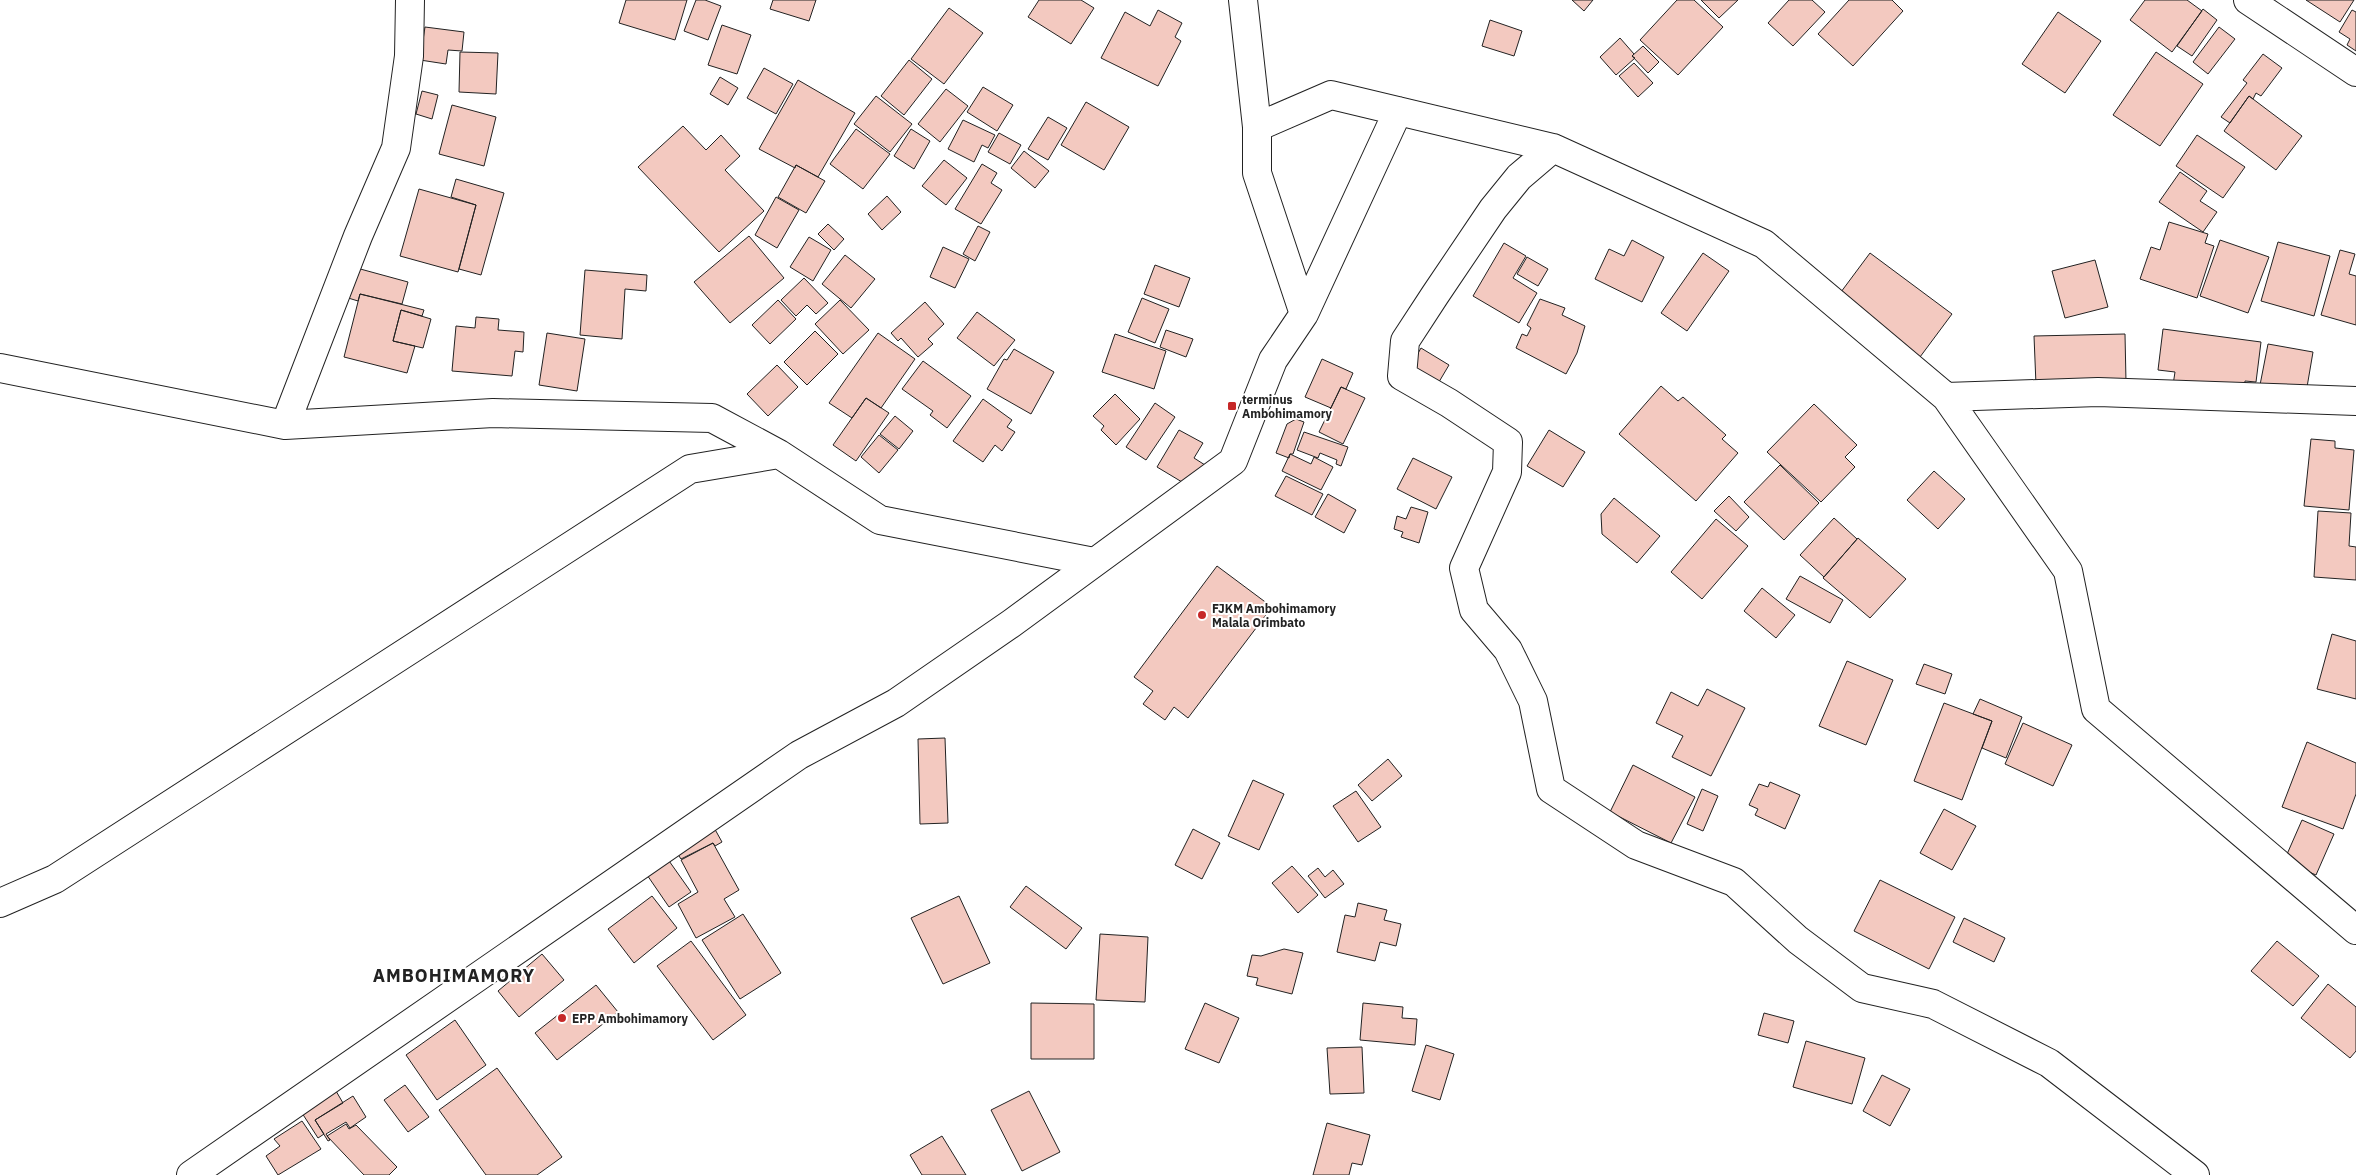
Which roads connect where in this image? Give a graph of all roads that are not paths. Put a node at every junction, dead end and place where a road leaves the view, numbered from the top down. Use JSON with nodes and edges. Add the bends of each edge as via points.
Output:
{"nodes":[{"id":1,"x":410,"y":0,"type":"edge"},
{"id":2,"x":1243,"y":0,"type":"edge"},
{"id":3,"x":2248,"y":0,"type":"edge"},
{"id":4,"x":2356,"y":72,"type":"edge"},
{"id":5,"x":1398,"y":112,"type":"junction"},
{"id":6,"x":1256,"y":128,"type":"junction"},
{"id":7,"x":1553,"y":148,"type":"junction"},
{"id":8,"x":1304,"y":314,"type":"junction"},
{"id":9,"x":0,"y":368,"type":"edge"},
{"id":10,"x":1946,"y":397,"type":"junction"},
{"id":11,"x":2356,"y":400,"type":"edge"},
{"id":12,"x":285,"y":425,"type":"junction"},
{"id":13,"x":779,"y":454,"type":"junction"},
{"id":14,"x":1094,"y":562,"type":"junction"},
{"id":15,"x":0,"y":903,"type":"edge"},
{"id":16,"x":2356,"y":930,"type":"edge"},
{"id":17,"x":191,"y":1175,"type":"edge"},
{"id":18,"x":2195,"y":1175,"type":"edge"}],
"edges":[{"from":1,"to":12,"type":"street","via":[[408,56],[396,148],[358,236]]},
{"from":2,"to":6,"type":"street"},
{"from":3,"to":4,"type":"street"},
{"from":5,"to":6,"type":"street","via":[[1331,95]]},
{"from":5,"to":7,"type":"street"},
{"from":5,"to":8,"type":"street"},
{"from":6,"to":8,"type":"street","via":[[1257,173]]},
{"from":7,"to":10,"type":"street","via":[[1764,244]]},
{"from":7,"to":18,"type":"street","via":[[1519,177],[1493,209],[1435,295],[1405,341],[1402,376],[1508,442],[1507,472],[1464,568],[1474,610],[1508,650],[1533,701],[1550,789],[1636,844],[1734,882],[1798,940],[1862,988],[1933,1004],[2049,1063]]},
{"from":8,"to":14,"type":"street","via":[[1272,360],[1233,461]]},
{"from":9,"to":12,"type":"street"},
{"from":10,"to":11,"type":"street","via":[[2098,392]]},
{"from":10,"to":16,"type":"street","via":[[2068,571],[2096,709]]},
{"from":12,"to":13,"type":"street","via":[[493,413],[712,418]]},
{"from":13,"to":14,"type":"street","via":[[880,520]]},
{"from":13,"to":15,"type":"street","via":[[690,469],[54,879]]},
{"from":14,"to":17,"type":"street","via":[[896,703],[799,756]]}]}
